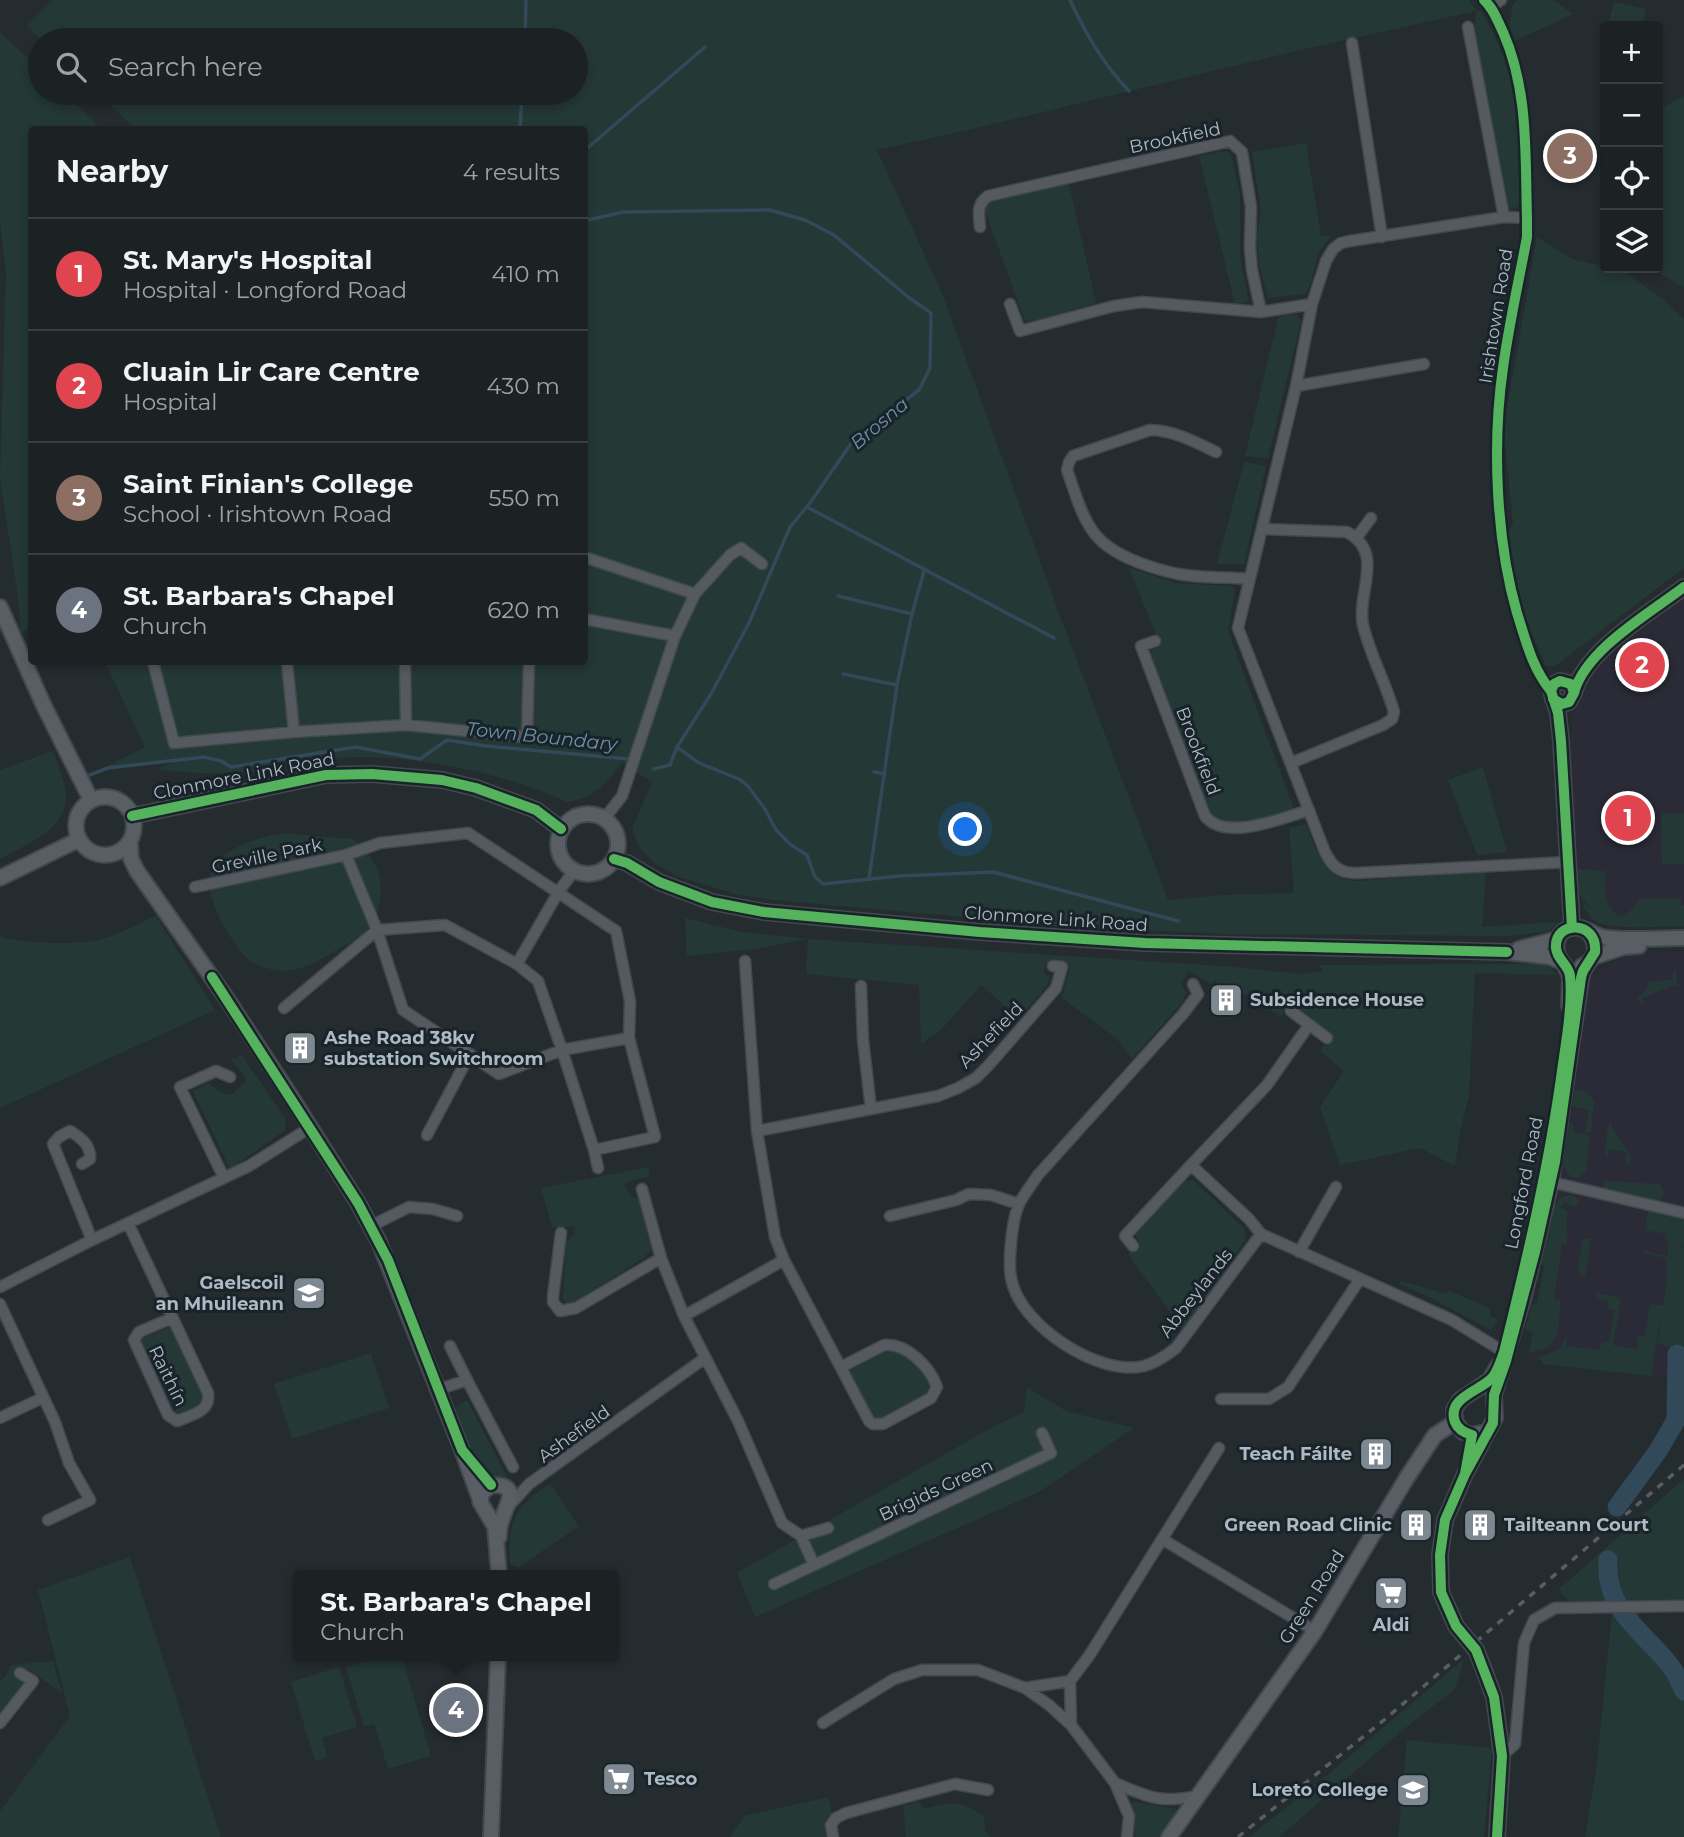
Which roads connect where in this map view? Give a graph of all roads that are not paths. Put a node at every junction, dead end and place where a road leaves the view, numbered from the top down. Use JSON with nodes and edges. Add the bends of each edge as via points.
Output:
{"nodes":[{"id":1,"x":1501,"y":0,"type":"edge"},
{"id":2,"x":1488,"y":4,"type":"edge"},
{"id":3,"x":1468,"y":27,"type":"dead end"},
{"id":4,"x":1352,"y":43,"type":"dead end"},
{"id":5,"x":1504,"y":217,"type":"junction"},
{"id":6,"x":1527,"y":218,"type":"junction"},
{"id":7,"x":981,"y":227,"type":"dead end"},
{"id":8,"x":1382,"y":237,"type":"junction"},
{"id":9,"x":1010,"y":304,"type":"dead end"},
{"id":10,"x":1312,"y":304,"type":"junction"},
{"id":11,"x":1261,"y":312,"type":"junction"},
{"id":12,"x":1424,"y":364,"type":"dead end"},
{"id":13,"x":1296,"y":386,"type":"junction"},
{"id":14,"x":1216,"y":452,"type":"dead end"},
{"id":15,"x":1371,"y":518,"type":"dead end"},
{"id":16,"x":1262,"y":529,"type":"junction"},
{"id":17,"x":1357,"y":537,"type":"junction"},
{"id":18,"x":588,"y":558,"type":"edge"},
{"id":19,"x":762,"y":564,"type":"dead end"},
{"id":20,"x":1248,"y":579,"type":"junction"},
{"id":21,"x":1684,"y":587,"type":"edge"},
{"id":22,"x":695,"y":594,"type":"junction"},
{"id":23,"x":0,"y":607,"type":"edge"},
{"id":24,"x":588,"y":620,"type":"edge"},
{"id":25,"x":675,"y":636,"type":"junction"},
{"id":26,"x":1154,"y":641,"type":"dead end"},
{"id":27,"x":1597,"y":656,"type":"junction"},
{"id":28,"x":154,"y":665,"type":"edge"},
{"id":29,"x":287,"y":665,"type":"edge"},
{"id":30,"x":405,"y":665,"type":"edge"},
{"id":31,"x":529,"y":665,"type":"edge"},
{"id":32,"x":1557,"y":688,"type":"junction"},
{"id":33,"x":1572,"y":697,"type":"junction"},
{"id":34,"x":406,"y":725,"type":"junction"},
{"id":35,"x":294,"y":732,"type":"junction"},
{"id":36,"x":1561,"y":741,"type":"junction"},
{"id":37,"x":1291,"y":763,"type":"junction"},
{"id":38,"x":91,"y":800,"type":"junction"},
{"id":39,"x":1309,"y":810,"type":"junction"},
{"id":40,"x":132,"y":816,"type":"junction"},
{"id":41,"x":604,"y":819,"type":"junction"},
{"id":42,"x":561,"y":829,"type":"junction"},
{"id":43,"x":78,"y":840,"type":"junction"},
{"id":44,"x":130,"y":841,"type":"junction"},
{"id":45,"x":346,"y":855,"type":"junction"},
{"id":46,"x":107,"y":856,"type":"junction"},
{"id":47,"x":614,"y":859,"type":"junction"},
{"id":48,"x":1569,"y":862,"type":"junction"},
{"id":49,"x":137,"y":871,"type":"junction"},
{"id":50,"x":570,"y":876,"type":"junction"},
{"id":51,"x":0,"y":878,"type":"edge"},
{"id":52,"x":195,"y":887,"type":"dead end"},
{"id":53,"x":559,"y":891,"type":"junction"},
{"id":54,"x":1572,"y":928,"type":"junction"},
{"id":55,"x":377,"y":930,"type":"junction"},
{"id":56,"x":1587,"y":931,"type":"junction"},
{"id":57,"x":1684,"y":938,"type":"edge"},
{"id":58,"x":1557,"y":939,"type":"junction"},
{"id":59,"x":1684,"y":946,"type":"edge"},
{"id":60,"x":1507,"y":952,"type":"junction"},
{"id":61,"x":1591,"y":960,"type":"junction"},
{"id":62,"x":745,"y":961,"type":"dead end"},
{"id":63,"x":1563,"y":963,"type":"junction"},
{"id":64,"x":517,"y":964,"type":"junction"},
{"id":65,"x":1053,"y":966,"type":"dead end"},
{"id":66,"x":1193,"y":984,"type":"dead end"},
{"id":67,"x":861,"y":986,"type":"dead end"},
{"id":68,"x":284,"y":1008,"type":"dead end"},
{"id":69,"x":1291,"y":1011,"type":"dead end"},
{"id":70,"x":1309,"y":1025,"type":"junction"},
{"id":71,"x":629,"y":1038,"type":"junction"},
{"id":72,"x":1327,"y":1038,"type":"dead end"},
{"id":73,"x":562,"y":1050,"type":"junction"},
{"id":74,"x":470,"y":1054,"type":"junction"},
{"id":75,"x":230,"y":1077,"type":"dead end"},
{"id":76,"x":871,"y":1110,"type":"junction"},
{"id":77,"x":310,"y":1126,"type":"junction"},
{"id":78,"x":757,"y":1131,"type":"junction"},
{"id":79,"x":427,"y":1135,"type":"dead end"},
{"id":80,"x":594,"y":1150,"type":"junction"},
{"id":81,"x":82,"y":1164,"type":"dead end"},
{"id":82,"x":1191,"y":1165,"type":"junction"},
{"id":83,"x":598,"y":1168,"type":"dead end"},
{"id":84,"x":224,"y":1178,"type":"junction"},
{"id":85,"x":1552,"y":1181,"type":"junction"},
{"id":86,"x":1336,"y":1187,"type":"dead end"},
{"id":87,"x":642,"y":1189,"type":"dead end"},
{"id":88,"x":1018,"y":1204,"type":"junction"},
{"id":89,"x":1684,"y":1213,"type":"edge"},
{"id":90,"x":457,"y":1216,"type":"dead end"},
{"id":91,"x":890,"y":1216,"type":"dead end"},
{"id":92,"x":1536,"y":1216,"type":"junction"},
{"id":93,"x":128,"y":1223,"type":"junction"},
{"id":94,"x":371,"y":1226,"type":"junction"},
{"id":95,"x":561,"y":1233,"type":"dead end"},
{"id":96,"x":1261,"y":1234,"type":"junction"},
{"id":97,"x":92,"y":1240,"type":"junction"},
{"id":98,"x":1133,"y":1246,"type":"dead end"},
{"id":99,"x":1299,"y":1252,"type":"junction"},
{"id":100,"x":661,"y":1258,"type":"junction"},
{"id":101,"x":784,"y":1260,"type":"junction"},
{"id":102,"x":1529,"y":1276,"type":"junction"},
{"id":103,"x":1360,"y":1279,"type":"junction"},
{"id":104,"x":0,"y":1287,"type":"edge"},
{"id":105,"x":0,"y":1304,"type":"edge"},
{"id":106,"x":1515,"y":1307,"type":"junction"},
{"id":107,"x":684,"y":1316,"type":"junction"},
{"id":108,"x":172,"y":1318,"type":"junction"},
{"id":109,"x":450,"y":1346,"type":"dead end"},
{"id":110,"x":1504,"y":1352,"type":"junction"},
{"id":111,"x":705,"y":1358,"type":"junction"},
{"id":112,"x":841,"y":1367,"type":"junction"},
{"id":113,"x":467,"y":1380,"type":"junction"},
{"id":114,"x":437,"y":1390,"type":"junction"},
{"id":115,"x":1470,"y":1395,"type":"junction"},
{"id":116,"x":42,"y":1398,"type":"junction"},
{"id":117,"x":1221,"y":1399,"type":"dead end"},
{"id":118,"x":1495,"y":1413,"type":"junction"},
{"id":119,"x":0,"y":1418,"type":"edge"},
{"id":120,"x":1455,"y":1422,"type":"junction"},
{"id":121,"x":1042,"y":1433,"type":"dead end"},
{"id":122,"x":1479,"y":1434,"type":"junction"},
{"id":123,"x":1219,"y":1448,"type":"dead end"},
{"id":124,"x":462,"y":1450,"type":"junction"},
{"id":125,"x":513,"y":1466,"type":"dead end"},
{"id":126,"x":529,"y":1484,"type":"junction"},
{"id":127,"x":497,"y":1485,"type":"junction"},
{"id":128,"x":482,"y":1505,"type":"junction"},
{"id":129,"x":508,"y":1508,"type":"junction"},
{"id":130,"x":48,"y":1520,"type":"dead end"},
{"id":131,"x":828,"y":1528,"type":"dead end"},
{"id":132,"x":801,"y":1536,"type":"junction"},
{"id":133,"x":1162,"y":1539,"type":"junction"},
{"id":134,"x":498,"y":1545,"type":"junction"},
{"id":135,"x":814,"y":1565,"type":"junction"},
{"id":136,"x":499,"y":1570,"type":"edge"},
{"id":137,"x":774,"y":1584,"type":"dead end"},
{"id":138,"x":1684,"y":1606,"type":"edge"},
{"id":139,"x":1315,"y":1631,"type":"junction"},
{"id":140,"x":498,"y":1661,"type":"edge"},
{"id":141,"x":20,"y":1673,"type":"dead end"},
{"id":142,"x":1070,"y":1681,"type":"junction"},
{"id":143,"x":1025,"y":1688,"type":"junction"},
{"id":144,"x":0,"y":1723,"type":"edge"},
{"id":145,"x":823,"y":1723,"type":"dead end"},
{"id":146,"x":1071,"y":1726,"type":"junction"},
{"id":147,"x":1502,"y":1756,"type":"junction"},
{"id":148,"x":1115,"y":1783,"type":"junction"},
{"id":149,"x":988,"y":1790,"type":"dead end"},
{"id":150,"x":1201,"y":1795,"type":"junction"},
{"id":151,"x":491,"y":1837,"type":"edge"},
{"id":152,"x":833,"y":1837,"type":"edge"},
{"id":153,"x":1127,"y":1837,"type":"edge"},
{"id":154,"x":1169,"y":1837,"type":"edge"},
{"id":155,"x":1497,"y":1837,"type":"edge"}],
"edges":[{"from":1,"to":2,"type":"street"},
{"from":2,"to":6,"type":"street","name":"Irishtown Road","via":[[1511,50],[1523,99]]},
{"from":3,"to":5,"type":"street"},
{"from":4,"to":8,"type":"street"},
{"from":5,"to":6,"type":"street"},
{"from":5,"to":8,"type":"street"},
{"from":6,"to":32,"type":"street","name":"Irishtown Road","via":[[1498,423],[1500,528],[1509,583],[1527,645],[1542,680]]},
{"from":7,"to":11,"type":"street","name":"Brookfield","via":[[978,209],[988,196],[1230,141],[1242,152],[1251,207],[1252,270]]},
{"from":8,"to":10,"type":"street","via":[[1341,243],[1334,249]]},
{"from":9,"to":11,"type":"street","via":[[1020,331],[1142,302]]},
{"from":10,"to":11,"type":"street"},
{"from":10,"to":13,"type":"street"},
{"from":12,"to":13,"type":"street"},
{"from":13,"to":16,"type":"street"},
{"from":14,"to":20,"type":"street","via":[[1174,434],[1150,430],[1073,456],[1067,470],[1091,529],[1115,551],[1178,574]]},
{"from":15,"to":17,"type":"street"},
{"from":16,"to":17,"type":"street","via":[[1347,532]]},
{"from":16,"to":20,"type":"street"},
{"from":17,"to":37,"type":"street","via":[[1368,555],[1362,621],[1394,712],[1392,719]]},
{"from":18,"to":22,"type":"street"},
{"from":19,"to":22,"type":"street","via":[[741,548]]},
{"from":20,"to":37,"type":"street","via":[[1238,628]]},
{"from":21,"to":27,"type":"street"},
{"from":22,"to":25,"type":"street"},
{"from":23,"to":38,"type":"street"},
{"from":24,"to":25,"type":"street"},
{"from":25,"to":41,"type":"street","via":[[622,796]]},
{"from":26,"to":39,"type":"street","name":"Brookfield","via":[[1141,646],[1210,822],[1246,827]]},
{"from":27,"to":32,"type":"street"},
{"from":27,"to":33,"type":"street"},
{"from":28,"to":35,"type":"street","via":[[174,743]]},
{"from":29,"to":35,"type":"street"},
{"from":30,"to":34,"type":"street"},
{"from":31,"to":34,"type":"street","via":[[527,737]]},
{"from":32,"to":33,"type":"street","via":[[1571,684]]},
{"from":32,"to":33,"type":"street","via":[[1562,704]]},
{"from":32,"to":36,"type":"street"},
{"from":33,"to":36,"type":"street"},
{"from":34,"to":35,"type":"street"},
{"from":36,"to":48,"type":"street"},
{"from":37,"to":39,"type":"street"},
{"from":38,"to":40,"type":"street","via":[[115,798]]},
{"from":38,"to":43,"type":"street","via":[[75,822]]},
{"from":39,"to":48,"type":"street","via":[[1330,863],[1349,873]]},
{"from":40,"to":42,"type":"street","name":"Clonmore Link Road","via":[[326,775],[372,774],[432,778],[476,788],[536,810]]},
{"from":40,"to":44,"type":"street"},
{"from":41,"to":42,"type":"street","via":[[576,816]]},
{"from":41,"to":47,"type":"street","via":[[618,842]]},
{"from":42,"to":50,"type":"street","via":[[561,857]]},
{"from":43,"to":46,"type":"street","via":[[90,852]]},
{"from":43,"to":51,"type":"street"},
{"from":44,"to":46,"type":"street"},
{"from":44,"to":49,"type":"street"},
{"from":45,"to":52,"type":"street","name":"Greville Park"},
{"from":45,"to":53,"type":"street","name":"Greville Park","via":[[380,844],[468,833]]},
{"from":45,"to":55,"type":"street","name":"Greville Park"},
{"from":46,"to":49,"type":"street"},
{"from":47,"to":50,"type":"street","via":[[600,871]]},
{"from":47,"to":60,"type":"street","name":"Clonmore Link Road","via":[[712,902],[764,912],[1145,943]]},
{"from":48,"to":54,"type":"street"},
{"from":49,"to":77,"type":"street"},
{"from":50,"to":53,"type":"street"},
{"from":53,"to":64,"type":"street"},
{"from":53,"to":71,"type":"street","name":"Greville Park","via":[[616,931],[630,1001]]},
{"from":54,"to":56,"type":"street"},
{"from":54,"to":58,"type":"street"},
{"from":55,"to":64,"type":"street","via":[[445,925]]},
{"from":55,"to":68,"type":"street"},
{"from":55,"to":74,"type":"street","name":"Greville Park","via":[[403,1010]]},
{"from":56,"to":57,"type":"street","via":[[1602,937]]},
{"from":56,"to":61,"type":"street","via":[[1595,943]]},
{"from":58,"to":60,"type":"street","name":"Clonmore Link Road"},
{"from":58,"to":63,"type":"street","via":[[1556,951]]},
{"from":59,"to":61,"type":"street","via":[[1624,947]]},
{"from":60,"to":63,"type":"street","name":"Clonmore Link Road"},
{"from":61,"to":63,"type":"street","via":[[1578,967]]},
{"from":61,"to":85,"type":"street","via":[[1581,978]]},
{"from":62,"to":78,"type":"street"},
{"from":63,"to":92,"type":"street","name":"Longford Road","via":[[1570,976],[1566,1041]]},
{"from":64,"to":73,"type":"street","via":[[538,981]]},
{"from":65,"to":76,"type":"street","name":"Ashefield","via":[[1062,967],[1056,988],[976,1078],[938,1096]]},
{"from":66,"to":88,"type":"street","name":"Abbeylands","via":[[1198,994],[1183,1014],[1038,1175]]},
{"from":67,"to":76,"type":"street"},
{"from":69,"to":70,"type":"street"},
{"from":70,"to":72,"type":"street"},
{"from":70,"to":82,"type":"street","via":[[1267,1086]]},
{"from":71,"to":73,"type":"street","name":"Greville Park"},
{"from":71,"to":80,"type":"street","name":"Greville Park","via":[[655,1137]]},
{"from":73,"to":74,"type":"street","name":"Greville Park","via":[[499,1074]]},
{"from":73,"to":80,"type":"street"},
{"from":74,"to":79,"type":"street"},
{"from":75,"to":84,"type":"street","via":[[216,1071],[180,1087]]},
{"from":76,"to":78,"type":"street","name":"Ashefield"},
{"from":77,"to":84,"type":"street"},
{"from":77,"to":94,"type":"street"},
{"from":78,"to":101,"type":"street","via":[[775,1237]]},
{"from":80,"to":83,"type":"street"},
{"from":81,"to":97,"type":"street","via":[[90,1159],[84,1140],[70,1132],[59,1137],[53,1144]]},
{"from":82,"to":96,"type":"street"},
{"from":82,"to":98,"type":"street","via":[[1125,1236]]},
{"from":84,"to":93,"type":"street"},
{"from":85,"to":89,"type":"street"},
{"from":85,"to":92,"type":"street","via":[[1545,1186]]},
{"from":85,"to":102,"type":"street"},
{"from":86,"to":99,"type":"street"},
{"from":87,"to":100,"type":"street"},
{"from":88,"to":91,"type":"street","via":[[969,1194]]},
{"from":88,"to":96,"type":"street","name":"Abbeylands","via":[[1010,1269],[1021,1303],[1059,1340],[1110,1365],[1144,1366],[1176,1348]]},
{"from":90,"to":94,"type":"street","via":[[409,1207]]},
{"from":92,"to":106,"type":"street","name":"Longford Road"},
{"from":93,"to":97,"type":"street"},
{"from":93,"to":108,"type":"street","name":"Raithín"},
{"from":94,"to":114,"type":"street"},
{"from":95,"to":100,"type":"street","via":[[553,1296],[560,1311],[576,1308]]},
{"from":96,"to":99,"type":"street"},
{"from":97,"to":104,"type":"street"},
{"from":99,"to":103,"type":"street"},
{"from":100,"to":107,"type":"street"},
{"from":101,"to":107,"type":"street"},
{"from":101,"to":112,"type":"street"},
{"from":102,"to":106,"type":"street"},
{"from":102,"to":118,"type":"street","via":[[1494,1395]]},
{"from":103,"to":110,"type":"street","via":[[1452,1320]]},
{"from":103,"to":117,"type":"street","via":[[1288,1387],[1269,1399]]},
{"from":105,"to":116,"type":"street"},
{"from":106,"to":110,"type":"street","name":"Longford Road"},
{"from":107,"to":111,"type":"street"},
{"from":108,"to":108,"type":"street","name":"Raithín","via":[[210,1402],[207,1408],[177,1421],[168,1415],[134,1340],[139,1332]]},
{"from":109,"to":113,"type":"street"},
{"from":110,"to":115,"type":"street","name":"Longford Road","via":[[1495,1374]]},
{"from":111,"to":126,"type":"street","name":"Ashefield"},
{"from":111,"to":132,"type":"street","via":[[782,1523]]},
{"from":112,"to":112,"type":"street","via":[[884,1345],[904,1347],[937,1388],[932,1398],[883,1424],[873,1424]]},
{"from":113,"to":114,"type":"street"},
{"from":113,"to":125,"type":"street"},
{"from":114,"to":124,"type":"street"},
{"from":115,"to":118,"type":"street","via":[[1486,1398]]},
{"from":115,"to":120,"type":"street","via":[[1456,1405]]},
{"from":116,"to":119,"type":"street"},
{"from":116,"to":130,"type":"street","via":[[90,1500]]},
{"from":118,"to":122,"type":"street","via":[[1493,1423]]},
{"from":120,"to":122,"type":"street","via":[[1463,1432]]},
{"from":120,"to":139,"type":"street","name":"Green Road","via":[[1435,1435]]},
{"from":121,"to":135,"type":"street","name":"Brigids Green","via":[[1051,1452]]},
{"from":122,"to":147,"type":"street","bridge":true,"via":[[1446,1520],[1440,1555],[1441,1592],[1456,1626],[1482,1662],[1494,1697]]},
{"from":123,"to":133,"type":"street"},
{"from":124,"to":127,"type":"street"},
{"from":124,"to":128,"type":"street"},
{"from":126,"to":127,"type":"street"},
{"from":126,"to":129,"type":"street","name":"Ashefield"},
{"from":127,"to":128,"type":"street","via":[[482,1493]]},
{"from":127,"to":129,"type":"street","via":[[509,1492]]},
{"from":128,"to":129,"type":"street","via":[[495,1514]]},
{"from":128,"to":134,"type":"street","via":[[495,1527]]},
{"from":129,"to":134,"type":"street"},
{"from":131,"to":132,"type":"street"},
{"from":132,"to":135,"type":"street"},
{"from":133,"to":139,"type":"street"},
{"from":133,"to":142,"type":"street"},
{"from":134,"to":136,"type":"street"},
{"from":135,"to":137,"type":"street"},
{"from":138,"to":147,"type":"street","via":[[1555,1608],[1534,1620],[1524,1643],[1515,1744]]},
{"from":139,"to":150,"type":"street","name":"Green Road"},
{"from":140,"to":151,"type":"street"},
{"from":141,"to":144,"type":"street","via":[[33,1681]]},
{"from":142,"to":143,"type":"street"},
{"from":142,"to":146,"type":"street"},
{"from":143,"to":145,"type":"street","via":[[978,1670],[922,1670],[894,1679]]},
{"from":143,"to":146,"type":"street"},
{"from":146,"to":148,"type":"street"},
{"from":147,"to":155,"type":"street"},
{"from":148,"to":150,"type":"street","via":[[1152,1799]]},
{"from":148,"to":153,"type":"street","via":[[1129,1816]]},
{"from":149,"to":152,"type":"street","via":[[955,1784],[846,1813],[831,1825]]},
{"from":150,"to":154,"type":"street","name":"Green Road"}]}
